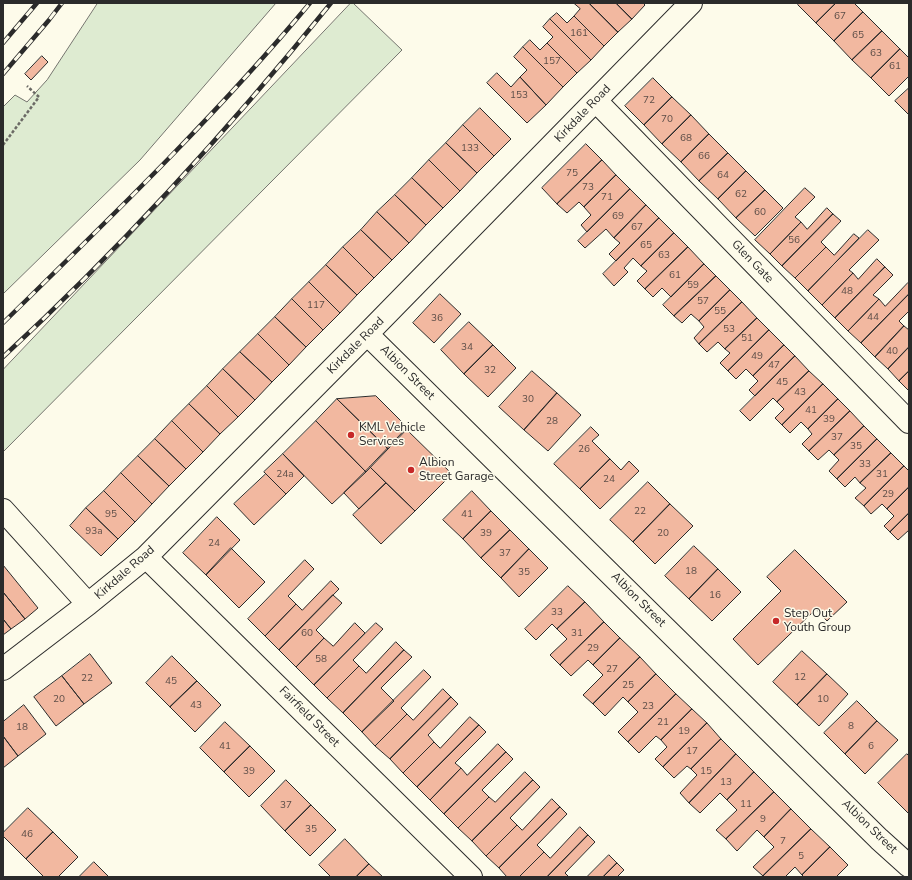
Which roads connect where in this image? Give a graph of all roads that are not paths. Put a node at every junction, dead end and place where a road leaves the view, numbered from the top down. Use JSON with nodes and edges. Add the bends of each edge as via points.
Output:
{"nodes":[{"id":1,"x":691,"y":3,"type":"edge"},
{"id":2,"x":596,"y":101,"type":"junction"},
{"id":3,"x":367,"y":334,"type":"junction"},
{"id":4,"x":909,"y":422,"type":"edge"},
{"id":5,"x":3,"y":510,"type":"edge"},
{"id":6,"x":146,"y":557,"type":"junction"},
{"id":7,"x":88,"y":604,"type":"junction"},
{"id":8,"x":3,"y":669,"type":"edge"},
{"id":9,"x":907,"y":861,"type":"edge"},
{"id":10,"x":471,"y":877,"type":"edge"}],
"edges":[{"from":1,"to":2,"type":"street","name":"Kirkdale Road"},
{"from":2,"to":3,"type":"street","name":"Kirkdale Road"},
{"from":2,"to":4,"type":"street","name":"Glen Gate"},
{"from":3,"to":6,"type":"street","name":"Kirkdale Road"},
{"from":3,"to":9,"type":"street","name":"Albion Street","via":[[868,828]]},
{"from":5,"to":7,"type":"street"},
{"from":6,"to":7,"type":"street","name":"Kirkdale Road"},
{"from":6,"to":10,"type":"street","name":"Fairfield Street"},
{"from":7,"to":8,"type":"street","name":"Kirkdale Road"}]}
